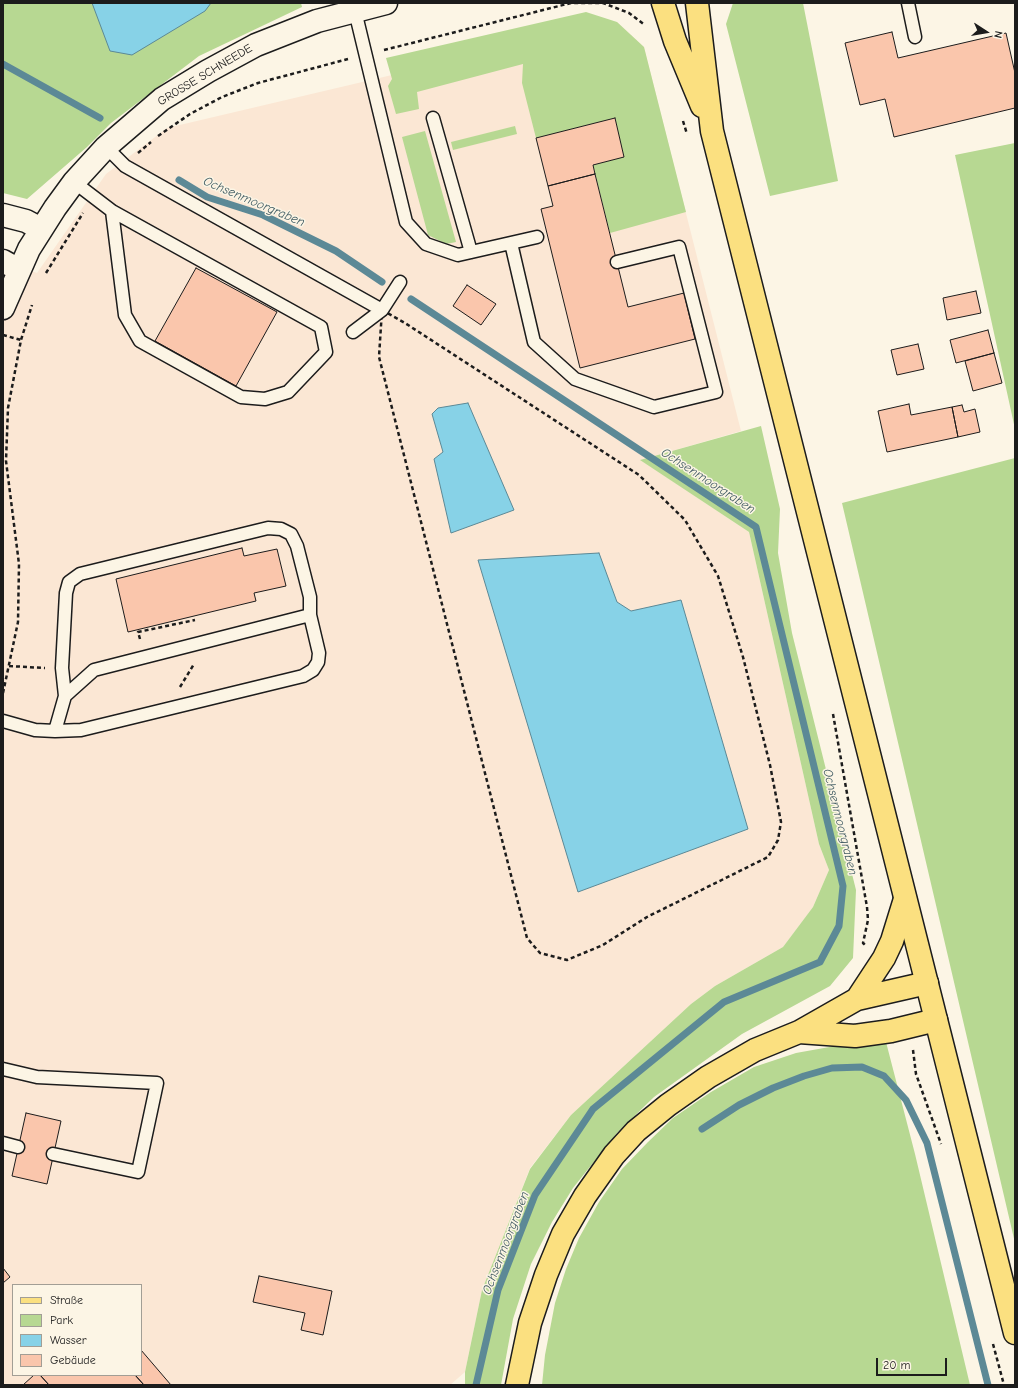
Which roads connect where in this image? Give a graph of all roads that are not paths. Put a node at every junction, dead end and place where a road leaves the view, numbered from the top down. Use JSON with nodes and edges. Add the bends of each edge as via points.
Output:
{"nodes":[{"id":1,"x":386,"y":3,"type":"edge"},
{"id":2,"x":663,"y":3,"type":"edge"},
{"id":3,"x":696,"y":3,"type":"edge"},
{"id":4,"x":908,"y":3,"type":"edge"},
{"id":5,"x":355,"y":11,"type":"junction"},
{"id":6,"x":915,"y":37,"type":"dead end"},
{"id":7,"x":433,"y":118,"type":"dead end"},
{"id":8,"x":712,"y":131,"type":"junction"},
{"id":9,"x":106,"y":147,"type":"junction"},
{"id":10,"x":74,"y":182,"type":"junction"},
{"id":11,"x":112,"y":211,"type":"junction"},
{"id":12,"x":3,"y":215,"type":"edge"},
{"id":13,"x":41,"y":229,"type":"junction"},
{"id":14,"x":537,"y":237,"type":"dead end"},
{"id":15,"x":511,"y":243,"type":"junction"},
{"id":16,"x":471,"y":252,"type":"junction"},
{"id":17,"x":617,"y":262,"type":"dead end"},
{"id":18,"x":11,"y":265,"type":"edge"},
{"id":19,"x":400,"y":282,"type":"dead end"},
{"id":20,"x":3,"y":308,"type":"edge"},
{"id":21,"x":382,"y":310,"type":"junction"},
{"id":22,"x":353,"y":332,"type":"dead end"},
{"id":23,"x":310,"y":615,"type":"junction"},
{"id":24,"x":65,"y":696,"type":"junction"},
{"id":25,"x":3,"y":721,"type":"edge"},
{"id":26,"x":55,"y":731,"type":"junction"},
{"id":27,"x":906,"y":898,"type":"junction"},
{"id":28,"x":926,"y":983,"type":"junction"},
{"id":29,"x":857,"y":999,"type":"junction"},
{"id":30,"x":936,"y":1020,"type":"junction"},
{"id":31,"x":799,"y":1032,"type":"junction"},
{"id":32,"x":3,"y":1069,"type":"edge"},
{"id":33,"x":3,"y":1143,"type":"edge"},
{"id":34,"x":18,"y":1147,"type":"dead end"},
{"id":35,"x":53,"y":1154,"type":"dead end"},
{"id":36,"x":1015,"y":1333,"type":"edge"},
{"id":37,"x":525,"y":1346,"type":"junction"},
{"id":38,"x":517,"y":1385,"type":"edge"},
{"id":39,"x":527,"y":1385,"type":"edge"}],
"edges":[{"from":1,"to":5,"type":"street","name":"GROSSE SCHNEEDE"},
{"from":2,"to":8,"type":"main road","via":[[675,41]]},
{"from":3,"to":8,"type":"main road"},
{"from":4,"to":6,"type":"lane"},
{"from":5,"to":9,"type":"street","name":"GROSSE SCHNEEDE","via":[[256,45],[208,71],[162,99]]},
{"from":5,"to":16,"type":"lane","via":[[406,222],[426,244],[458,255]]},
{"from":7,"to":16,"type":"lane"},
{"from":8,"to":27,"type":"main road"},
{"from":9,"to":10,"type":"street","name":"GROSSE SCHNEEDE"},
{"from":9,"to":21,"type":"lane","via":[[125,166]]},
{"from":10,"to":11,"type":"lane"},
{"from":10,"to":13,"type":"street","name":"GROSSE SCHNEEDE"},
{"from":11,"to":11,"type":"lane","via":[[321,327],[326,352],[288,392],[265,399],[241,397],[140,341],[125,315]]},
{"from":12,"to":13,"type":"street","via":[[26,221]]},
{"from":13,"to":18,"type":"street","name":"GROSSE SCHNEEDE"},
{"from":14,"to":15,"type":"lane"},
{"from":15,"to":16,"type":"lane"},
{"from":15,"to":17,"type":"lane","via":[[534,342],[575,379],[654,407],[716,392],[679,247]]},
{"from":18,"to":20,"type":"street","name":"GROSSE SCHNEEDE"},
{"from":19,"to":21,"type":"lane"},
{"from":21,"to":22,"type":"lane"},
{"from":23,"to":24,"type":"lane","via":[[94,670]]},
{"from":23,"to":24,"type":"lane","via":[[310,597],[297,546],[291,534],[281,529],[268,528],[80,574],[69,582],[66,593],[62,668]]},
{"from":23,"to":26,"type":"lane","via":[[319,653],[318,662],[313,670],[303,676],[81,730]]},
{"from":24,"to":26,"type":"lane"},
{"from":25,"to":26,"type":"lane","via":[[35,730]]},
{"from":27,"to":28,"type":"main road"},
{"from":27,"to":29,"type":"main road","via":[[884,958]]},
{"from":28,"to":29,"type":"main road"},
{"from":28,"to":30,"type":"main road"},
{"from":29,"to":31,"type":"main road"},
{"from":30,"to":31,"type":"main road","via":[[891,1031],[855,1036]]},
{"from":30,"to":36,"type":"main road"},
{"from":31,"to":37,"type":"main road","via":[[755,1050],[708,1077],[636,1131],[614,1155],[585,1196],[563,1234],[546,1274]]},
{"from":32,"to":35,"type":"lane","via":[[36,1077],[157,1083],[138,1172]]},
{"from":33,"to":34,"type":"lane"},
{"from":37,"to":38,"type":"main road"},
{"from":37,"to":39,"type":"main road"}]}
